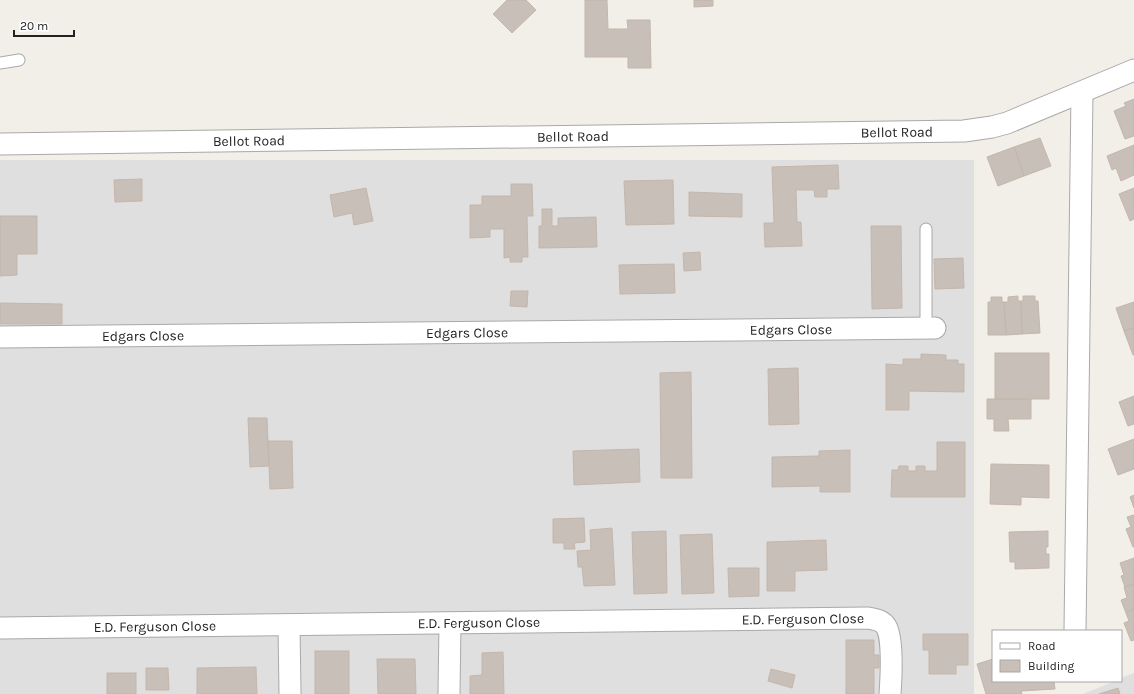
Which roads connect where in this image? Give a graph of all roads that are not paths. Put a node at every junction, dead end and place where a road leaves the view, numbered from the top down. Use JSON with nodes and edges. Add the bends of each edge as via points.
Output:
{"nodes":[{"id":1,"x":19,"y":60,"type":"dead end"},
{"id":2,"x":0,"y":63,"type":"edge"},
{"id":3,"x":1134,"y":70,"type":"edge"},
{"id":4,"x":1082,"y":93,"type":"junction"},
{"id":5,"x":0,"y":144,"type":"edge"},
{"id":6,"x":926,"y":229,"type":"dead end"},
{"id":7,"x":930,"y":328,"type":"joint"},
{"id":8,"x":0,"y":337,"type":"edge"},
{"id":9,"x":450,"y":623,"type":"junction"},
{"id":10,"x":289,"y":625,"type":"junction"},
{"id":11,"x":0,"y":628,"type":"edge"},
{"id":12,"x":1075,"y":630,"type":"edge"},
{"id":13,"x":290,"y":694,"type":"edge"},
{"id":14,"x":449,"y":694,"type":"edge"},
{"id":15,"x":890,"y":694,"type":"edge"}],
"edges":[{"from":1,"to":2,"type":"lane"},
{"from":3,"to":4,"type":"street","name":"Bellot Road"},
{"from":4,"to":5,"type":"street","name":"Bellot Road","via":[[1007,123],[964,131]]},
{"from":4,"to":12,"type":"street"},
{"from":6,"to":7,"type":"lane"},
{"from":7,"to":8,"type":"street","name":"Edgars Close"},
{"from":9,"to":10,"type":"street","name":"E.D. Ferguson Close"},
{"from":9,"to":14,"type":"street"},
{"from":9,"to":15,"type":"street","name":"E.D. Ferguson Close","via":[[875,619],[885,624],[891,638]]},
{"from":10,"to":11,"type":"street","name":"E.D. Ferguson Close"},
{"from":10,"to":13,"type":"street"}]}
